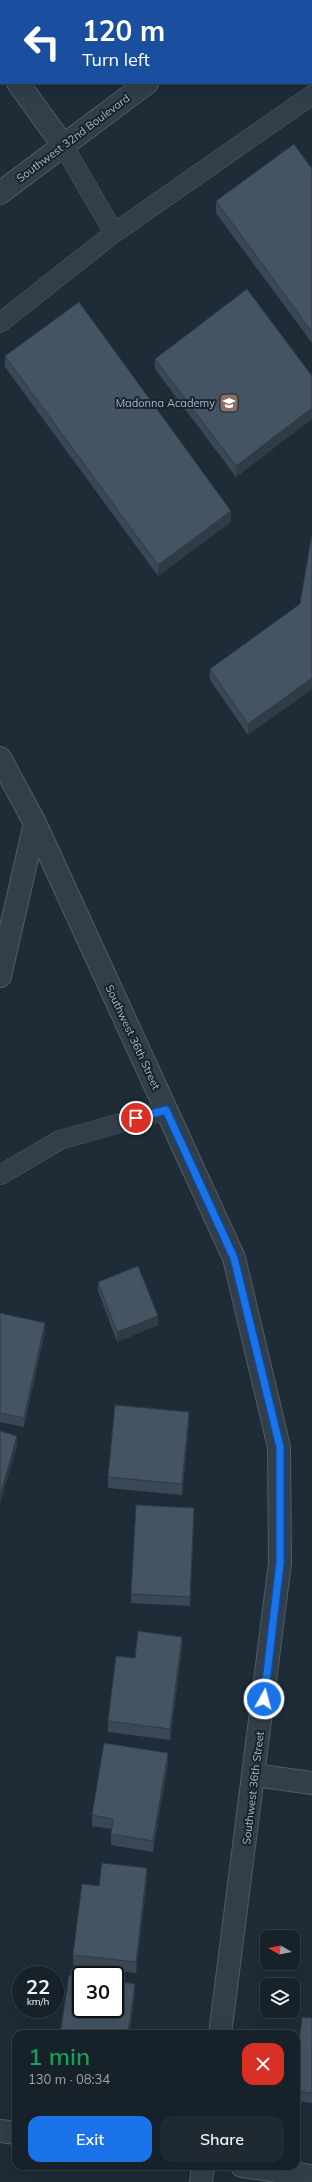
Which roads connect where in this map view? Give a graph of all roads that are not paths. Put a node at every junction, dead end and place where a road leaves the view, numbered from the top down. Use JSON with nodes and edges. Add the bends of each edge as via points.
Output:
{"nodes":[{"id":1,"x":19,"y":84,"type":"edge"},
{"id":2,"x":146,"y":84,"type":"edge"},
{"id":3,"x":312,"y":95,"type":"edge"},
{"id":4,"x":63,"y":145,"type":"junction"},
{"id":5,"x":0,"y":193,"type":"edge"},
{"id":6,"x":114,"y":233,"type":"junction"},
{"id":7,"x":0,"y":323,"type":"edge"},
{"id":8,"x":0,"y":758,"type":"edge"},
{"id":9,"x":35,"y":823,"type":"junction"},
{"id":10,"x":0,"y":976,"type":"edge"},
{"id":11,"x":166,"y":1110,"type":"junction"},
{"id":12,"x":0,"y":1175,"type":"edge"},
{"id":13,"x":254,"y":1775,"type":"junction"},
{"id":14,"x":312,"y":1783,"type":"edge"},
{"id":15,"x":221,"y":2030,"type":"edge"},
{"id":16,"x":0,"y":2131,"type":"edge"},
{"id":17,"x":12,"y":2133,"type":"edge"},
{"id":18,"x":202,"y":2170,"type":"edge"},
{"id":19,"x":270,"y":2170,"type":"edge"},
{"id":20,"x":312,"y":2176,"type":"edge"},
{"id":21,"x":201,"y":2182,"type":"edge"}],
"edges":[{"from":1,"to":4,"type":"street"},
{"from":2,"to":4,"type":"street","name":"Southwest 32nd Boulevard"},
{"from":3,"to":6,"type":"lane"},
{"from":4,"to":5,"type":"street","name":"Southwest 32nd Boulevard"},
{"from":4,"to":6,"type":"lane"},
{"from":6,"to":7,"type":"lane"},
{"from":8,"to":9,"type":"street","name":"Southwest 36th Street"},
{"from":9,"to":10,"type":"street"},
{"from":9,"to":11,"type":"street","name":"Southwest 36th Street"},
{"from":11,"to":12,"type":"lane","via":[[60,1140]]},
{"from":11,"to":13,"type":"street","name":"Southwest 36th Street","via":[[234,1258],[280,1447],[280,1563]]},
{"from":13,"to":14,"type":"street"},
{"from":13,"to":15,"type":"street","name":"Southwest 36th Street"},
{"from":16,"to":17,"type":"street"},
{"from":18,"to":21,"type":"street"},
{"from":19,"to":20,"type":"street"}]}
